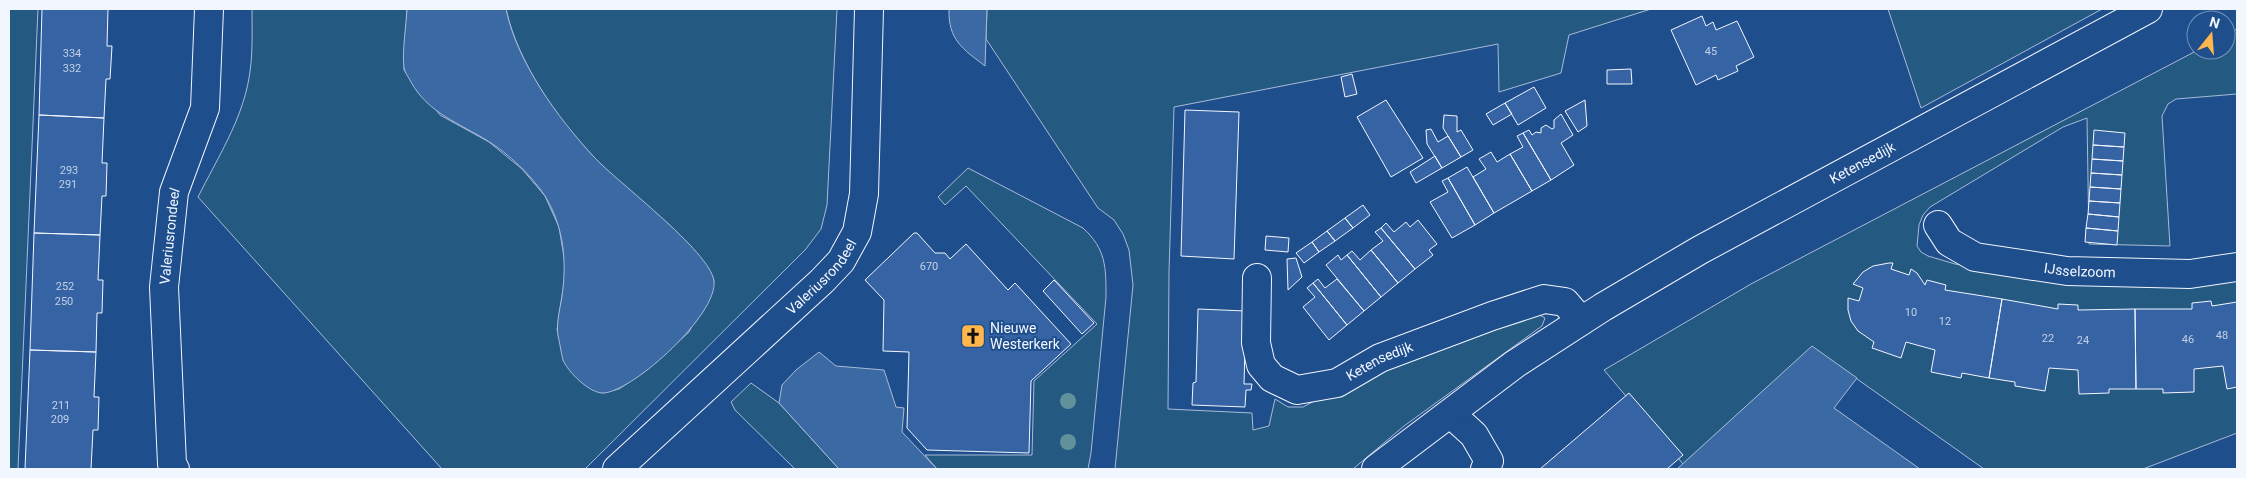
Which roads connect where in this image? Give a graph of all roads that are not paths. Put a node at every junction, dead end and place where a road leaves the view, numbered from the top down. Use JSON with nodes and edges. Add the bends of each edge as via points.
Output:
{"nodes":[{"id":1,"x":209,"y":9,"type":"edge"},
{"id":2,"x":869,"y":9,"type":"edge"},
{"id":3,"x":2148,"y":9,"type":"edge"},
{"id":4,"x":1938,"y":225,"type":"dead end"},
{"id":5,"x":2237,"y":268,"type":"edge"},
{"id":6,"x":1257,"y":278,"type":"dead end"},
{"id":7,"x":1581,"y":321,"type":"junction"},
{"id":8,"x":1451,"y":414,"type":"junction"},
{"id":9,"x":175,"y":469,"type":"edge"},
{"id":10,"x":617,"y":469,"type":"edge"},
{"id":11,"x":1376,"y":469,"type":"edge"},
{"id":12,"x":1486,"y":469,"type":"edge"}],
"edges":[{"from":1,"to":9,"type":"street","name":"Valeriusrondeel","via":[[205,108],[174,192],[164,286]]},
{"from":2,"to":10,"type":"street","name":"Valeriusrondeel","via":[[864,194],[857,232],[841,261],[822,281]]},
{"from":3,"to":7,"type":"street","name":"Ketensedijk","via":[[1709,245]]},
{"from":4,"to":5,"type":"street","name":"IJsselzoom","via":[[1949,242],[1975,257],[2067,271],[2190,274]]},
{"from":6,"to":7,"type":"street","name":"Ketensedijk","via":[[1256,343],[1261,365],[1272,378],[1297,390],[1337,383],[1380,358],[1428,338],[1544,299],[1565,302]]},
{"from":7,"to":8,"type":"street","name":"Ketensedijk","via":[[1515,364]]},
{"from":8,"to":11,"type":"street","name":"Ketensedijk"},
{"from":8,"to":12,"type":"street","via":[[1474,435],[1489,461]]}]}
